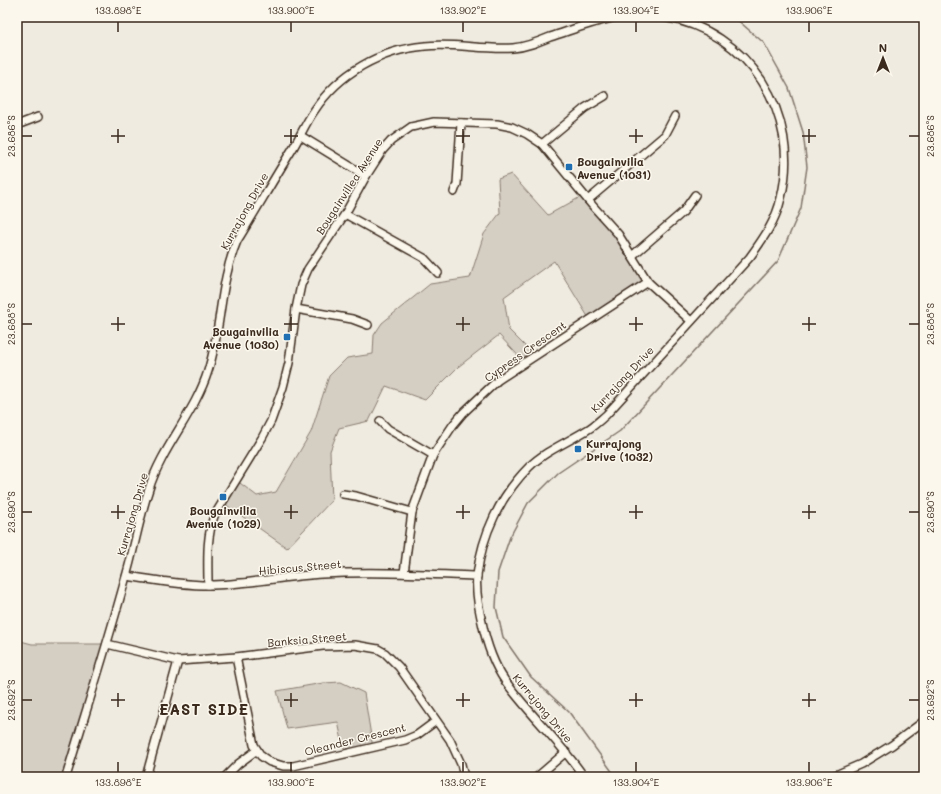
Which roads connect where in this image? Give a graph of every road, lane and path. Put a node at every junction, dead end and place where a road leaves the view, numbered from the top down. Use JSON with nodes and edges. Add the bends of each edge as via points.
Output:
{"nodes":[{"id":1,"x":617,"y":17,"type":"edge"},
{"id":2,"x":663,"y":17,"type":"edge"},
{"id":3,"x":605,"y":96,"type":"dead end"},
{"id":4,"x":675,"y":116,"type":"dead end"},
{"id":5,"x":38,"y":117,"type":"dead end"},
{"id":6,"x":461,"y":123,"type":"junction"},
{"id":7,"x":17,"y":125,"type":"edge"},
{"id":8,"x":301,"y":136,"type":"junction"},
{"id":9,"x":542,"y":144,"type":"junction"},
{"id":10,"x":366,"y":176,"type":"junction"},
{"id":11,"x":454,"y":192,"type":"dead end"},
{"id":12,"x":695,"y":195,"type":"dead end"},
{"id":13,"x":588,"y":200,"type":"junction"},
{"id":14,"x":345,"y":214,"type":"junction"},
{"id":15,"x":632,"y":256,"type":"junction"},
{"id":16,"x":438,"y":273,"type":"dead end"},
{"id":17,"x":648,"y":282,"type":"junction"},
{"id":18,"x":296,"y":309,"type":"junction"},
{"id":19,"x":691,"y":322,"type":"junction"},
{"id":20,"x":368,"y":325,"type":"dead end"},
{"id":21,"x":380,"y":421,"type":"dead end"},
{"id":22,"x":434,"y":455,"type":"junction"},
{"id":23,"x":343,"y":494,"type":"dead end"},
{"id":24,"x":412,"y":512,"type":"junction"},
{"id":25,"x":404,"y":573,"type":"junction"},
{"id":26,"x":127,"y":576,"type":"junction"},
{"id":27,"x":477,"y":576,"type":"junction"},
{"id":28,"x":208,"y":585,"type":"junction"},
{"id":29,"x":107,"y":644,"type":"junction"},
{"id":30,"x":236,"y":657,"type":"junction"},
{"id":31,"x":178,"y":661,"type":"junction"},
{"id":32,"x":436,"y":721,"type":"junction"},
{"id":33,"x":924,"y":721,"type":"edge"},
{"id":34,"x":257,"y":750,"type":"junction"},
{"id":35,"x":566,"y":752,"type":"junction"},
{"id":36,"x":66,"y":777,"type":"edge"},
{"id":37,"x":146,"y":777,"type":"edge"},
{"id":38,"x":226,"y":777,"type":"edge"},
{"id":39,"x":464,"y":777,"type":"edge"},
{"id":40,"x":537,"y":777,"type":"edge"},
{"id":41,"x":584,"y":777,"type":"edge"},
{"id":42,"x":832,"y":777,"type":"edge"}],
"edges":[{"from":1,"to":8,"type":"street","name":"Kurrajong Drive","via":[[513,48],[425,46],[374,59],[357,68],[334,87],[314,111]]},
{"from":2,"to":19,"type":"street","name":"Kurrajong Drive","via":[[704,30],[736,50],[769,93],[779,118],[785,150],[786,164],[781,198],[771,225],[750,257]]},
{"from":3,"to":9,"type":"street","via":[[585,108]]},
{"from":4,"to":13,"type":"street","via":[[665,135]]},
{"from":5,"to":7,"type":"street"},
{"from":6,"to":9,"type":"street","name":"Bougainvillea Avenue","via":[[512,127]]},
{"from":6,"to":10,"type":"street","name":"Bougainvillea Avenue","via":[[434,122],[411,127],[391,141]]},
{"from":6,"to":11,"type":"street","via":[[457,184]]},
{"from":8,"to":10,"type":"street"},
{"from":8,"to":26,"type":"street","name":"Kurrajong Drive","via":[[237,241],[221,298],[214,349],[208,371],[148,490]]},
{"from":9,"to":13,"type":"street","name":"Bougainvillea Avenue"},
{"from":10,"to":14,"type":"street","name":"Bougainvillea Avenue"},
{"from":12,"to":15,"type":"street","via":[[683,212]]},
{"from":13,"to":15,"type":"street","name":"Bougainvillea Avenue","via":[[618,234]]},
{"from":14,"to":16,"type":"street","via":[[424,258]]},
{"from":14,"to":18,"type":"street","name":"Bougainvillea Avenue","via":[[308,269],[301,285]]},
{"from":15,"to":17,"type":"street","name":"Bougainvillea Avenue"},
{"from":17,"to":19,"type":"street","name":"Bougainvillea Avenue"},
{"from":17,"to":22,"type":"street","name":"Cypress Crescent","via":[[498,380],[462,413]]},
{"from":18,"to":20,"type":"street","via":[[352,318]]},
{"from":18,"to":28,"type":"street","name":"Bougainvillea Avenue","via":[[289,363],[271,421],[214,516],[210,527],[207,546]]},
{"from":19,"to":27,"type":"street","name":"Kurrajong Drive","via":[[606,415],[588,430],[545,455],[529,467],[516,482],[504,498],[487,534]]},
{"from":21,"to":22,"type":"street","via":[[388,429]]},
{"from":22,"to":24,"type":"street","name":"Cypress Crescent"},
{"from":23,"to":24,"type":"street"},
{"from":24,"to":25,"type":"street","name":"Cypress Crescent"},
{"from":25,"to":27,"type":"street","name":"Hibiscus Street"},
{"from":25,"to":28,"type":"street","name":"Hibiscus Street","via":[[322,574]]},
{"from":26,"to":28,"type":"street","name":"Hibiscus Street","via":[[178,585]]},
{"from":26,"to":29,"type":"street","name":"Kurrajong Drive"},
{"from":27,"to":35,"type":"street","name":"Kurrajong Drive","via":[[480,615],[486,640],[498,670],[508,686]]},
{"from":29,"to":31,"type":"street","name":"Banksia Street"},
{"from":29,"to":36,"type":"street","name":"Kurrajong Drive"},
{"from":30,"to":31,"type":"street","name":"Banksia Street"},
{"from":30,"to":32,"type":"street","name":"Banksia Street","via":[[323,646],[356,645],[378,649],[399,667]]},
{"from":30,"to":34,"type":"street"},
{"from":31,"to":37,"type":"street"},
{"from":32,"to":34,"type":"street","name":"Oleander Crescent","via":[[417,735],[405,740],[293,766],[270,762]]},
{"from":32,"to":39,"type":"street","name":"Banksia Street","via":[[450,740]]},
{"from":33,"to":42,"type":"street","via":[[886,749]]},
{"from":34,"to":38,"type":"street"},
{"from":35,"to":40,"type":"street"},
{"from":35,"to":41,"type":"street","name":"Kurrajong Drive"}]}
